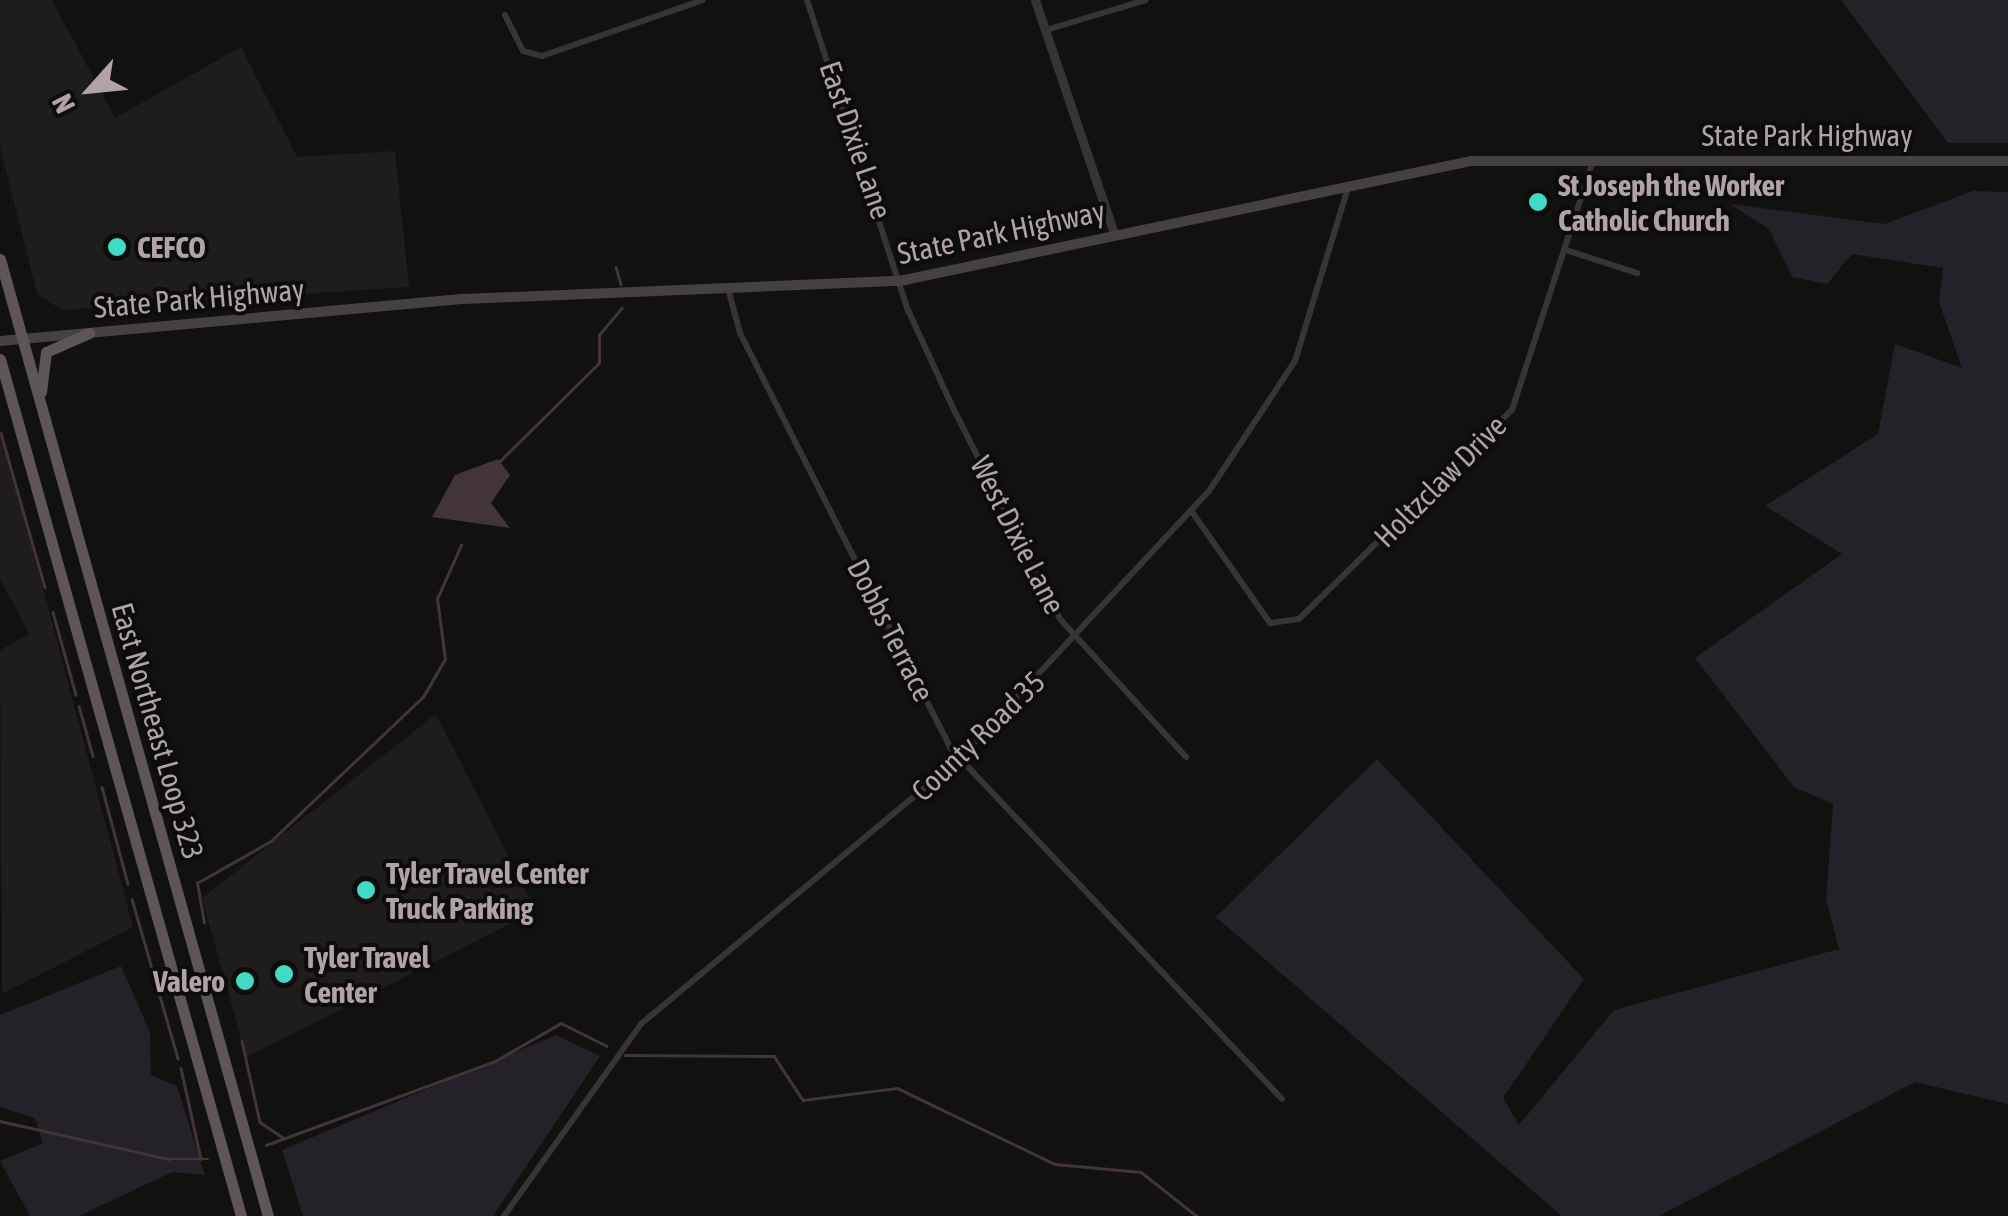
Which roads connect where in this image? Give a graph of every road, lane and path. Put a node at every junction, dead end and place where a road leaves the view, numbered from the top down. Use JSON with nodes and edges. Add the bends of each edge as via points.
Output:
{"nodes":[{"id":1,"x":703,"y":0,"type":"edge"},
{"id":2,"x":808,"y":0,"type":"edge"},
{"id":3,"x":1035,"y":0,"type":"edge"},
{"id":4,"x":1146,"y":0,"type":"edge"},
{"id":5,"x":506,"y":16,"type":"dead end"},
{"id":6,"x":1046,"y":30,"type":"junction"},
{"id":7,"x":1593,"y":158,"type":"junction"},
{"id":8,"x":2008,"y":161,"type":"edge"},
{"id":9,"x":1350,"y":183,"type":"junction"},
{"id":10,"x":1114,"y":234,"type":"junction"},
{"id":11,"x":1566,"y":250,"type":"junction"},
{"id":12,"x":0,"y":259,"type":"edge"},
{"id":13,"x":1637,"y":273,"type":"dead end"},
{"id":14,"x":900,"y":280,"type":"junction"},
{"id":15,"x":729,"y":292,"type":"junction"},
{"id":16,"x":89,"y":333,"type":"junction"},
{"id":17,"x":21,"y":339,"type":"junction"},
{"id":18,"x":0,"y":341,"type":"edge"},
{"id":19,"x":0,"y":360,"type":"edge"},
{"id":20,"x":43,"y":416,"type":"junction"},
{"id":21,"x":1192,"y":512,"type":"junction"},
{"id":22,"x":72,"y":518,"type":"junction"},
{"id":23,"x":47,"y":524,"type":"junction"},
{"id":24,"x":1076,"y":639,"type":"junction"},
{"id":25,"x":138,"y":755,"type":"junction"},
{"id":26,"x":1186,"y":757,"type":"dead end"},
{"id":27,"x":960,"y":759,"type":"junction"},
{"id":28,"x":114,"y":762,"type":"junction"},
{"id":29,"x":191,"y":940,"type":"junction"},
{"id":30,"x":166,"y":947,"type":"junction"},
{"id":31,"x":1282,"y":1099,"type":"dead end"},
{"id":32,"x":241,"y":1216,"type":"edge"},
{"id":33,"x":268,"y":1216,"type":"edge"},
{"id":34,"x":504,"y":1216,"type":"edge"}],
"edges":[{"from":1,"to":5,"type":"street","via":[[542,56],[523,51]]},
{"from":2,"to":14,"type":"street","name":"East Dixie Lane"},
{"from":3,"to":6,"type":"street"},
{"from":4,"to":6,"type":"street"},
{"from":6,"to":10,"type":"street"},
{"from":7,"to":8,"type":"main road","name":"State Park Highway"},
{"from":7,"to":9,"type":"main road","name":"State Park Highway","via":[[1471,161]]},
{"from":7,"to":11,"type":"street","name":"Holtzclaw Drive"},
{"from":9,"to":10,"type":"main road","name":"State Park Highway"},
{"from":9,"to":21,"type":"street","name":"County Road 35","via":[[1287,378]]},
{"from":10,"to":14,"type":"main road","name":"State Park Highway"},
{"from":11,"to":13,"type":"street"},
{"from":11,"to":21,"type":"street","name":"Holtzclaw Drive","via":[[1512,410],[1300,619],[1270,624]]},
{"from":12,"to":17,"type":"highway","name":"East Northeast Loop 323"},
{"from":14,"to":15,"type":"main road","name":"State Park Highway"},
{"from":14,"to":24,"type":"street","name":"West Dixie Lane","via":[[954,410]]},
{"from":15,"to":16,"type":"main road","name":"State Park Highway","via":[[464,299]]},
{"from":15,"to":27,"type":"street","name":"Dobbs Terrace","via":[[740,333]]},
{"from":16,"to":17,"type":"main road","name":"State Park Highway"},
{"from":16,"to":20,"type":"highway","via":[[44,356]]},
{"from":17,"to":18,"type":"main road","name":"State Park Highway"},
{"from":17,"to":20,"type":"highway","name":"East Northeast Loop 323"},
{"from":19,"to":23,"type":"highway","name":"East Northeast Loop 323"},
{"from":20,"to":22,"type":"highway","name":"East Northeast Loop 323"},
{"from":21,"to":24,"type":"street","name":"County Road 35"},
{"from":22,"to":23,"type":"highway"},
{"from":22,"to":25,"type":"highway","name":"East Northeast Loop 323"},
{"from":23,"to":28,"type":"highway","name":"East Northeast Loop 323"},
{"from":24,"to":26,"type":"street","name":"West Dixie Lane"},
{"from":24,"to":27,"type":"street","name":"County Road 35"},
{"from":25,"to":28,"type":"highway"},
{"from":25,"to":29,"type":"highway","name":"East Northeast Loop 323"},
{"from":27,"to":31,"type":"street","name":"Dobbs Terrace"},
{"from":27,"to":34,"type":"street","name":"County Road 35","via":[[641,1024]]},
{"from":28,"to":30,"type":"highway","name":"East Northeast Loop 323"},
{"from":29,"to":30,"type":"highway"},
{"from":29,"to":33,"type":"highway","name":"East Northeast Loop 323"},
{"from":30,"to":32,"type":"highway","name":"East Northeast Loop 323"}]}
